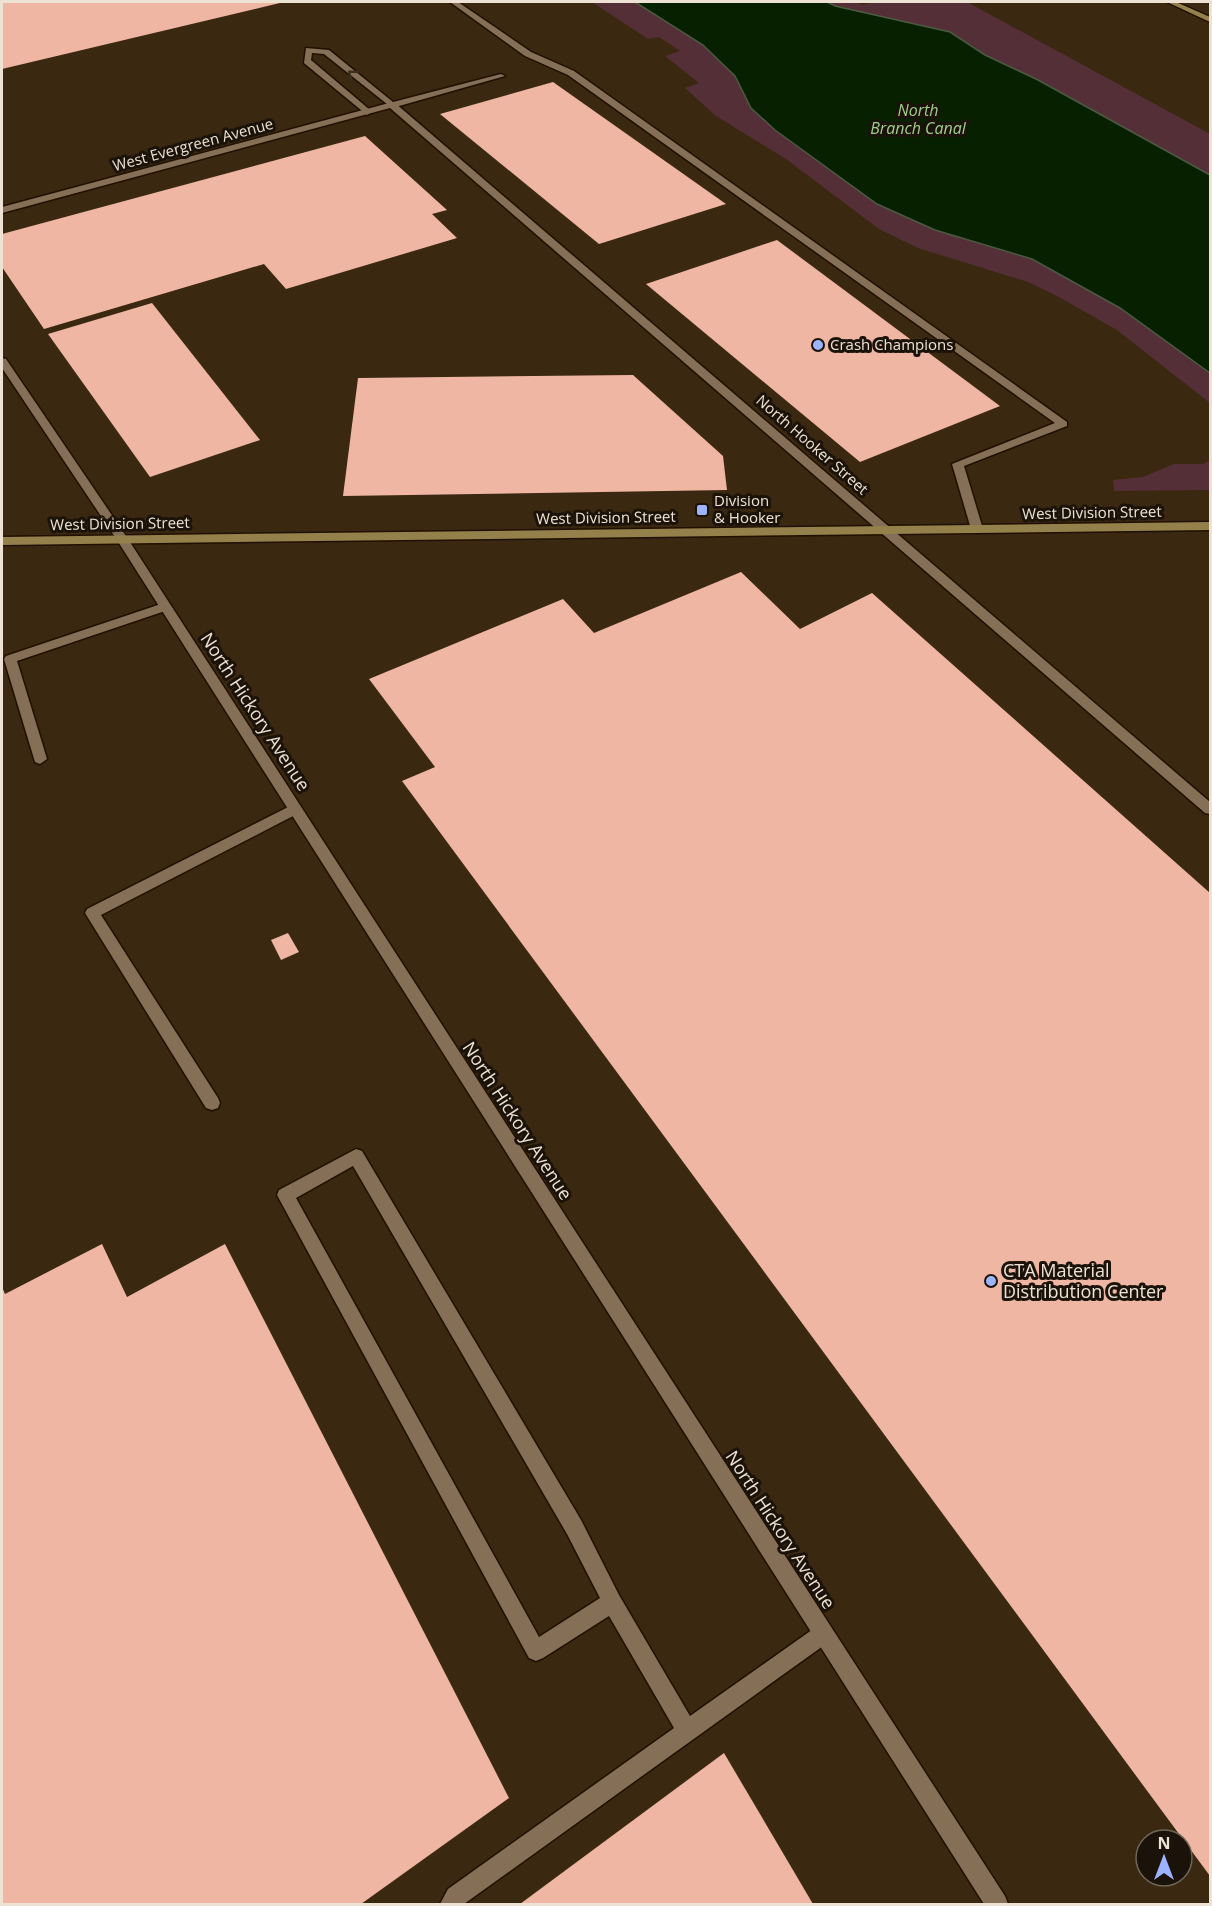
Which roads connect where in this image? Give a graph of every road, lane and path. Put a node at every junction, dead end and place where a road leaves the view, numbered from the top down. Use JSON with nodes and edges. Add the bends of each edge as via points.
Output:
{"nodes":[{"id":1,"x":454,"y":2,"type":"edge"},
{"id":2,"x":1171,"y":2,"type":"edge"},
{"id":3,"x":1210,"y":20,"type":"edge"},
{"id":4,"x":501,"y":76,"type":"dead end"},
{"id":5,"x":392,"y":105,"type":"junction"},
{"id":6,"x":367,"y":112,"type":"junction"},
{"id":7,"x":2,"y":210,"type":"edge"},
{"id":8,"x":2,"y":361,"type":"edge"},
{"id":9,"x":1210,"y":526,"type":"edge"},
{"id":10,"x":977,"y":529,"type":"junction"},
{"id":11,"x":887,"y":530,"type":"junction"},
{"id":12,"x":122,"y":539,"type":"junction"},
{"id":13,"x":2,"y":541,"type":"edge"},
{"id":14,"x":164,"y":607,"type":"junction"},
{"id":15,"x":40,"y":759,"type":"dead end"},
{"id":16,"x":294,"y":809,"type":"junction"},
{"id":17,"x":1210,"y":809,"type":"edge"},
{"id":18,"x":213,"y":1103,"type":"dead end"},
{"id":19,"x":612,"y":1602,"type":"junction"},
{"id":20,"x":823,"y":1634,"type":"junction"},
{"id":21,"x":687,"y":1731,"type":"junction"},
{"id":22,"x":451,"y":1905,"type":"edge"},
{"id":23,"x":997,"y":1905,"type":"edge"}],
"edges":[{"from":1,"to":10,"type":"street","via":[[528,54],[572,73],[1063,424],[958,464]]},
{"from":2,"to":3,"type":"main road"},
{"from":4,"to":5,"type":"street","name":"West Evergreen Avenue"},
{"from":5,"to":6,"type":"street","name":"West Evergreen Avenue"},
{"from":5,"to":6,"type":"street","name":"North Hooker Street","one_way":true,"via":[[326,52],[309,50],[307,60]]},
{"from":5,"to":11,"type":"street","name":"North Hooker Street"},
{"from":6,"to":7,"type":"street","name":"West Evergreen Avenue"},
{"from":8,"to":12,"type":"street","name":"North Hickory Avenue"},
{"from":9,"to":10,"type":"main road","name":"West Division Street"},
{"from":10,"to":11,"type":"main road","name":"West Division Street"},
{"from":11,"to":12,"type":"main road","name":"West Division Street"},
{"from":11,"to":17,"type":"street","name":"North Hooker Street"},
{"from":12,"to":13,"type":"main road","name":"West Division Street"},
{"from":12,"to":14,"type":"street","name":"North Hickory Avenue"},
{"from":14,"to":15,"type":"street","via":[[10,659]]},
{"from":14,"to":16,"type":"street","name":"North Hickory Avenue"},
{"from":16,"to":18,"type":"street","via":[[92,913]]},
{"from":16,"to":20,"type":"street","name":"North Hickory Avenue"},
{"from":19,"to":19,"type":"street","via":[[574,1527],[356,1156],[285,1195],[536,1651]]},
{"from":19,"to":21,"type":"street"},
{"from":20,"to":21,"type":"street"},
{"from":20,"to":23,"type":"street","name":"North Hickory Avenue"},
{"from":21,"to":22,"type":"street","via":[[456,1897]]}]}
